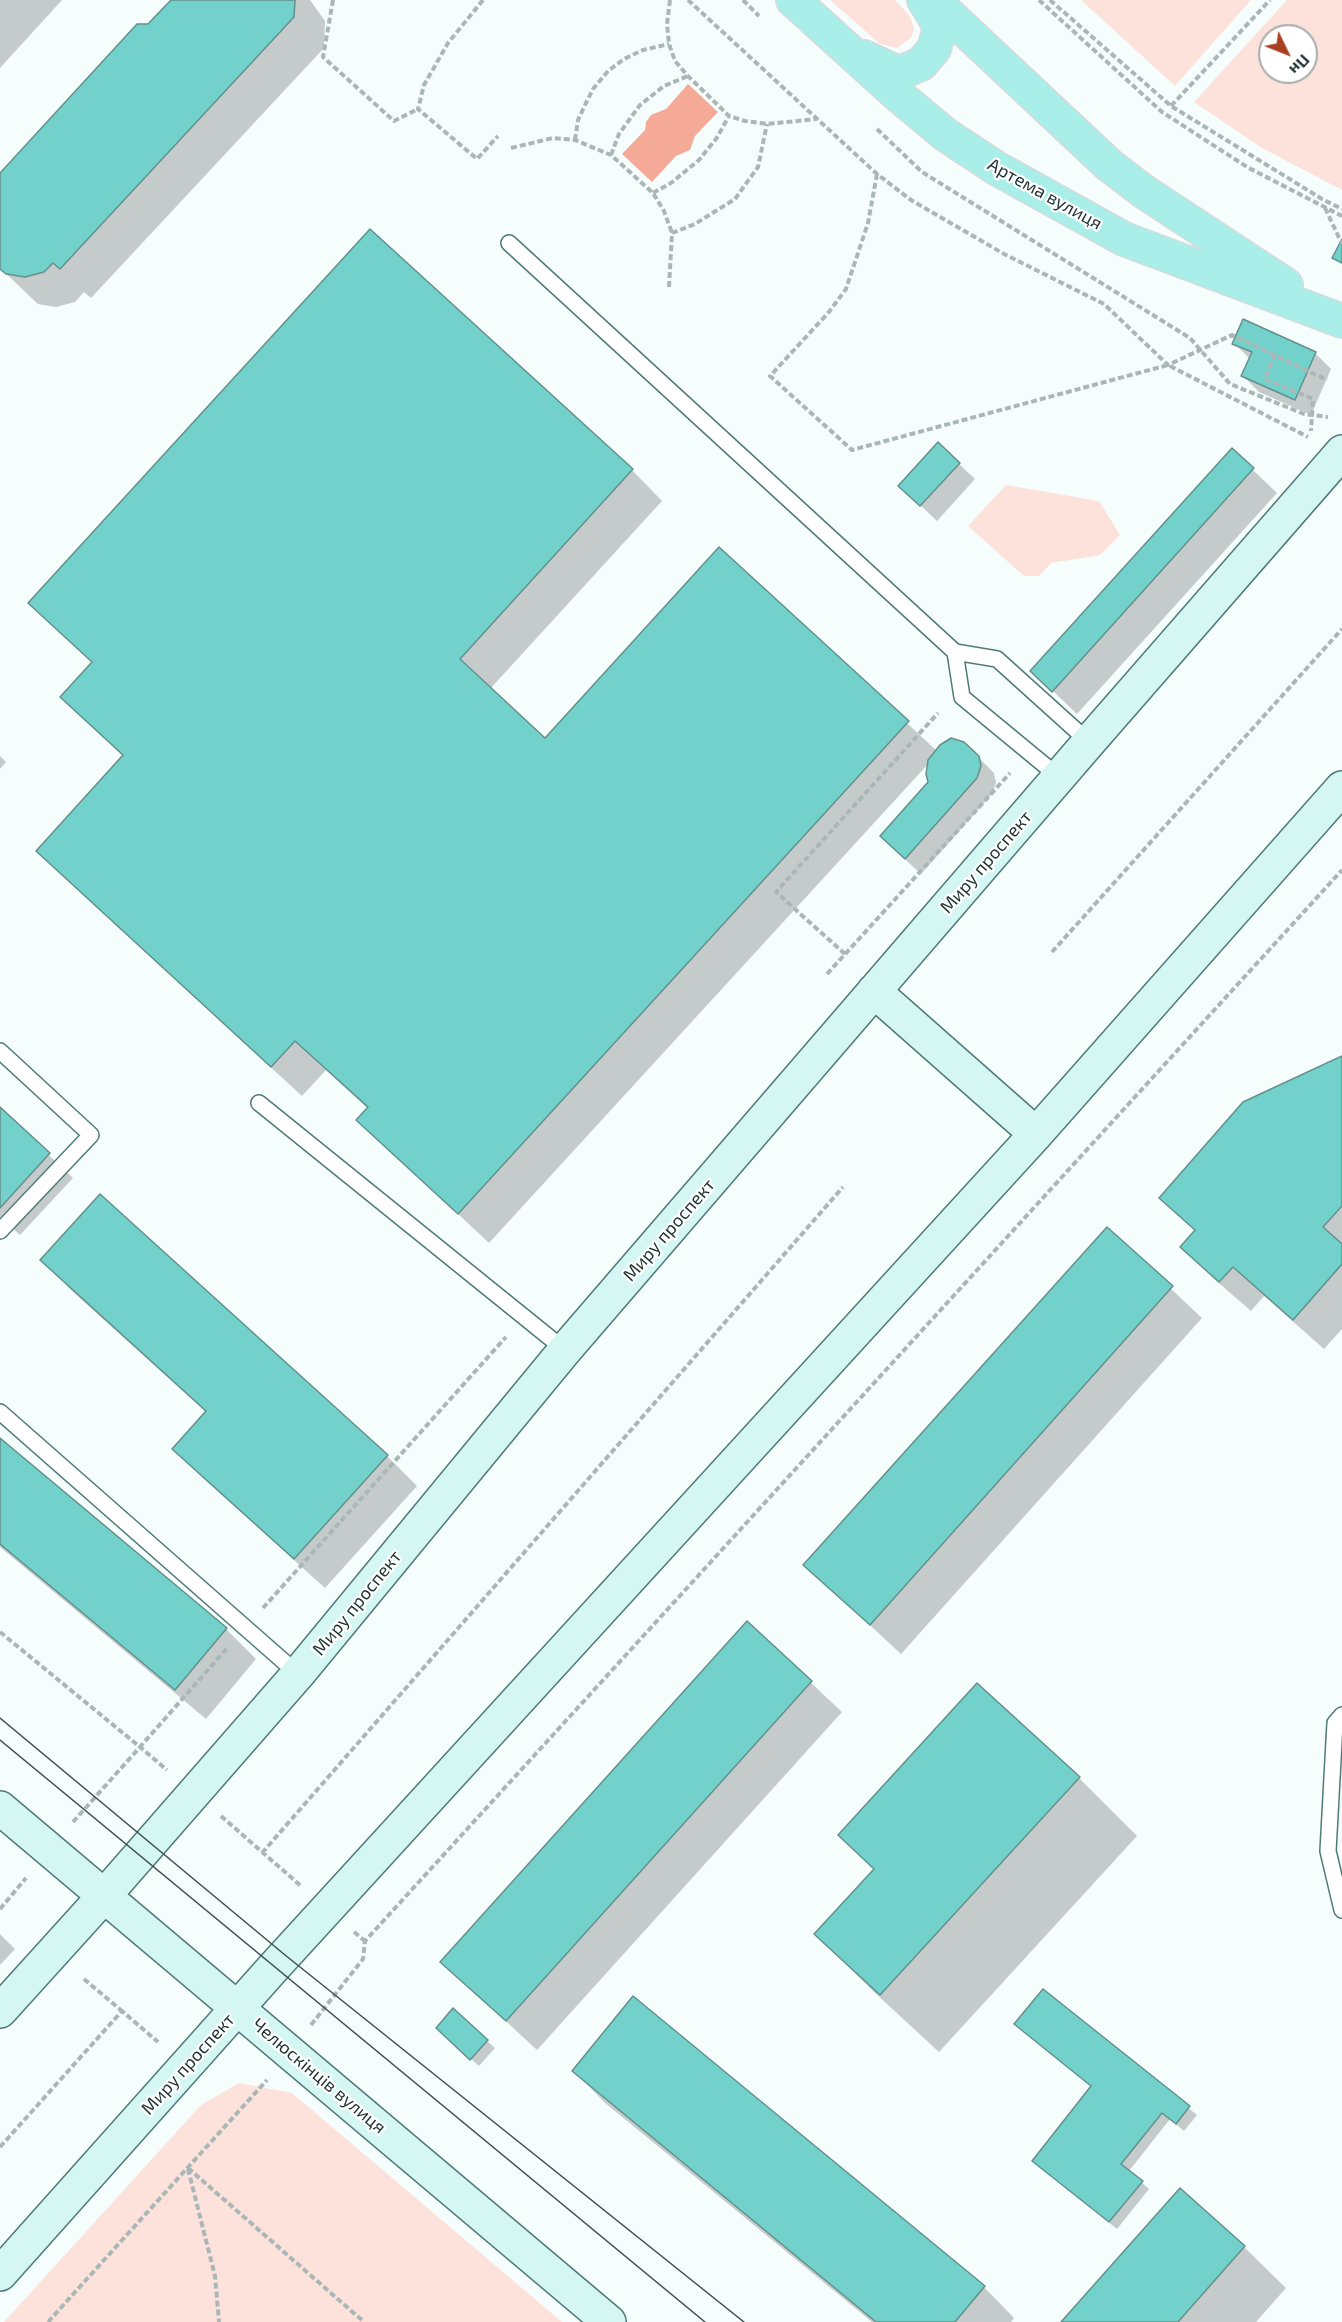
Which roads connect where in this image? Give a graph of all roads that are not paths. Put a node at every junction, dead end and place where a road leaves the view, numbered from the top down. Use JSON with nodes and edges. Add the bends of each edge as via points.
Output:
{"nodes":[{"id":1,"x":793,"y":0,"type":"edge"},
{"id":2,"x":924,"y":0,"type":"edge"},
{"id":3,"x":933,"y":0,"type":"edge"},
{"id":4,"x":842,"y":45,"type":"junction"},
{"id":5,"x":509,"y":243,"type":"dead end"},
{"id":6,"x":1340,"y":320,"type":"edge"},
{"id":7,"x":1342,"y":452,"type":"edge"},
{"id":8,"x":955,"y":652,"type":"junction"},
{"id":9,"x":1089,"y":741,"type":"junction"},
{"id":10,"x":1059,"y":777,"type":"junction"},
{"id":11,"x":1342,"y":788,"type":"edge"},
{"id":12,"x":874,"y":991,"type":"junction"},
{"id":13,"x":0,"y":1051,"type":"edge"},
{"id":14,"x":259,"y":1103,"type":"dead end"},
{"id":15,"x":1036,"y":1134,"type":"junction"},
{"id":16,"x":0,"y":1231,"type":"edge"},
{"id":17,"x":565,"y":1350,"type":"junction"},
{"id":18,"x":0,"y":1412,"type":"edge"},
{"id":19,"x":298,"y":1674,"type":"junction"},
{"id":20,"x":1342,"y":1714,"type":"edge"},
{"id":21,"x":0,"y":1808,"type":"edge"},
{"id":22,"x":105,"y":1895,"type":"junction"},
{"id":23,"x":1342,"y":1910,"type":"edge"},
{"id":24,"x":239,"y":2008,"type":"junction"},
{"id":25,"x":0,"y":2011,"type":"edge"},
{"id":26,"x":0,"y":2274,"type":"edge"},
{"id":27,"x":609,"y":2322,"type":"edge"}],
"edges":[{"from":1,"to":4,"type":"main road","name":"Артема вулиця"},
{"from":2,"to":4,"type":"main road","via":[[937,21],[938,41],[921,64],[912,69],[894,71],[879,66]]},
{"from":3,"to":6,"type":"main road","name":"Артема вулиця","via":[[1151,197]]},
{"from":4,"to":6,"type":"main road","name":"Артема вулиця","via":[[946,135],[996,168],[1104,228]]},
{"from":5,"to":8,"type":"lane"},
{"from":7,"to":9,"type":"main road","name":"Миру проспект"},
{"from":8,"to":9,"type":"lane","via":[[997,659]]},
{"from":8,"to":10,"type":"lane","via":[[962,697]]},
{"from":9,"to":10,"type":"main road","name":"Миру проспект"},
{"from":10,"to":12,"type":"main road","name":"Миру проспект"},
{"from":11,"to":15,"type":"main road","name":"Миру проспект"},
{"from":12,"to":15,"type":"main road"},
{"from":12,"to":17,"type":"main road","name":"Миру проспект"},
{"from":13,"to":16,"type":"lane","via":[[91,1135]]},
{"from":14,"to":17,"type":"lane"},
{"from":15,"to":24,"type":"main road","name":"Миру проспект"},
{"from":17,"to":19,"type":"main road","name":"Миру проспект"},
{"from":18,"to":19,"type":"lane"},
{"from":19,"to":22,"type":"main road","name":"Миру проспект"},
{"from":20,"to":23,"type":"lane","via":[[1335,1723],[1328,1851]]},
{"from":21,"to":22,"type":"main road","name":"Челюскінців вулиця"},
{"from":22,"to":24,"type":"main road","name":"Челюскінців вулиця"},
{"from":22,"to":25,"type":"main road","name":"Миру проспект"},
{"from":24,"to":26,"type":"main road","name":"Миру проспект"},
{"from":24,"to":27,"type":"main road","name":"Челюскінців вулиця"}]}
